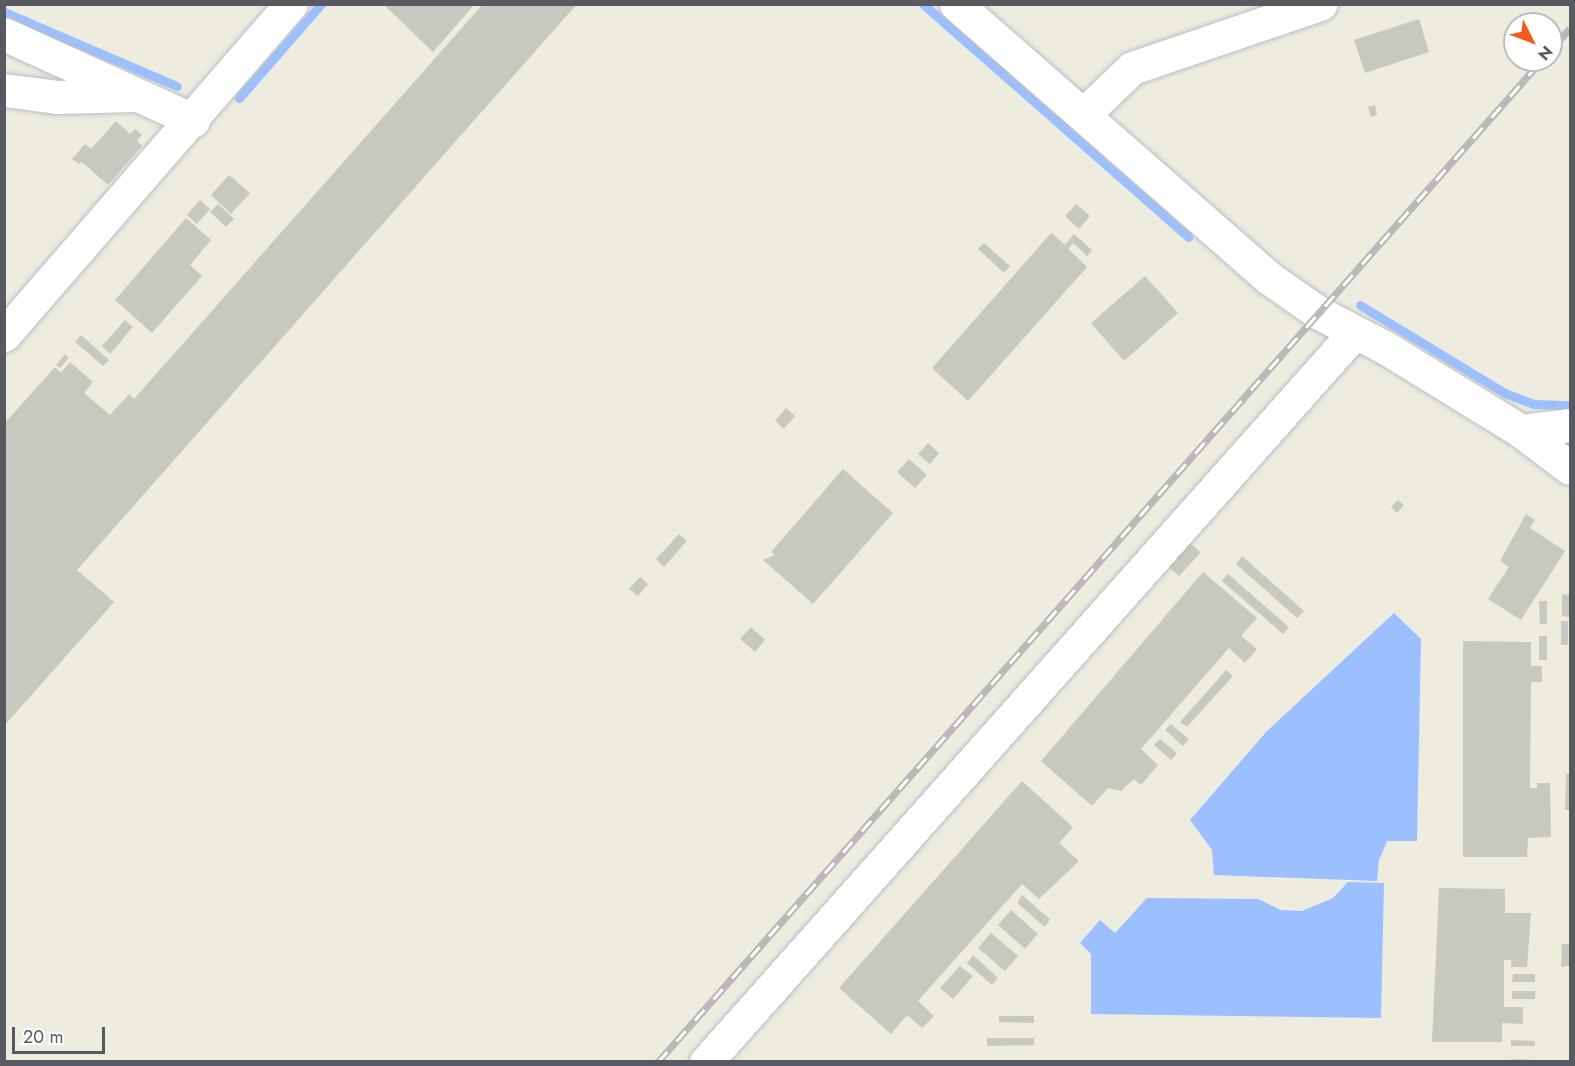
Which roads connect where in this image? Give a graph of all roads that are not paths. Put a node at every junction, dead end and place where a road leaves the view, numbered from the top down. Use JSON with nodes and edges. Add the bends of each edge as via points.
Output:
{"nodes":[{"id":1,"x":291,"y":4,"type":"edge"},
{"id":2,"x":956,"y":4,"type":"edge"},
{"id":3,"x":1320,"y":4,"type":"edge"},
{"id":4,"x":4,"y":34,"type":"edge"},
{"id":5,"x":4,"y":90,"type":"edge"},
{"id":6,"x":145,"y":95,"type":"junction"},
{"id":7,"x":1084,"y":114,"type":"junction"},
{"id":8,"x":193,"y":120,"type":"junction"},
{"id":9,"x":1354,"y":333,"type":"junction"},
{"id":10,"x":4,"y":335,"type":"edge"},
{"id":11,"x":1570,"y":425,"type":"edge"},
{"id":12,"x":1521,"y":431,"type":"junction"},
{"id":13,"x":1570,"y":468,"type":"edge"},
{"id":14,"x":706,"y":1062,"type":"edge"}],
"edges":[{"from":1,"to":8,"type":"street"},
{"from":2,"to":7,"type":"street"},
{"from":3,"to":7,"type":"street","via":[[1132,68]]},
{"from":4,"to":6,"type":"street"},
{"from":5,"to":6,"type":"street","via":[[57,97]]},
{"from":6,"to":8,"type":"street"},
{"from":7,"to":9,"type":"street","via":[[1269,278]]},
{"from":8,"to":10,"type":"street"},
{"from":9,"to":12,"type":"street","via":[[1386,348]]},
{"from":9,"to":14,"type":"street"},
{"from":11,"to":12,"type":"street"},
{"from":12,"to":13,"type":"street"}]}
